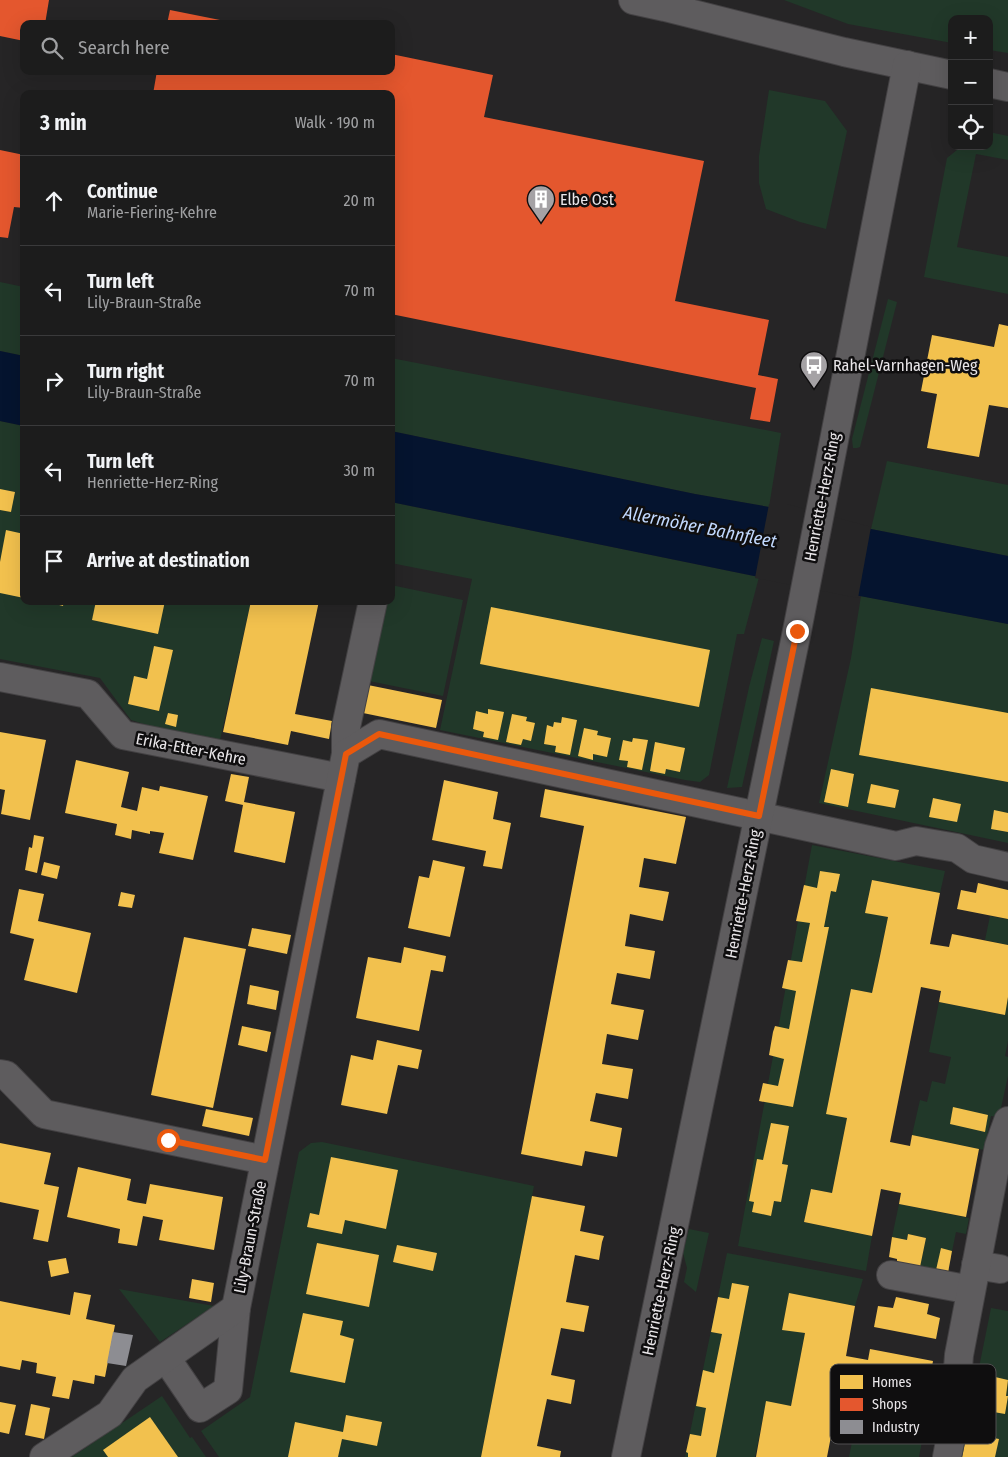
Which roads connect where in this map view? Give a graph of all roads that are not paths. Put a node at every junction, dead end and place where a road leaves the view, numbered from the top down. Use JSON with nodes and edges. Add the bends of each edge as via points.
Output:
{"nodes":[{"id":1,"x":633,"y":0,"type":"edge"},
{"id":2,"x":907,"y":65,"type":"junction"},
{"id":3,"x":948,"y":74,"type":"edge"},
{"id":4,"x":993,"y":84,"type":"edge"},
{"id":5,"x":1008,"y":87,"type":"edge"},
{"id":6,"x":372,"y":605,"type":"edge"},
{"id":7,"x":0,"y":677,"type":"edge"},
{"id":8,"x":346,"y":726,"type":"junction"},
{"id":9,"x":379,"y":734,"type":"junction"},
{"id":10,"x":343,"y":766,"type":"junction"},
{"id":11,"x":759,"y":816,"type":"junction"},
{"id":12,"x":1008,"y":867,"type":"edge"},
{"id":13,"x":0,"y":1074,"type":"edge"},
{"id":14,"x":1008,"y":1121,"type":"edge"},
{"id":15,"x":265,"y":1160,"type":"junction"},
{"id":16,"x":891,"y":1275,"type":"dead end"},
{"id":17,"x":982,"y":1275,"type":"junction"},
{"id":18,"x":236,"y":1308,"type":"junction"},
{"id":19,"x":166,"y":1358,"type":"junction"},
{"id":20,"x":958,"y":1364,"type":"edge"},
{"id":21,"x":950,"y":1444,"type":"edge"},
{"id":22,"x":44,"y":1457,"type":"edge"},
{"id":23,"x":626,"y":1457,"type":"edge"},
{"id":24,"x":947,"y":1457,"type":"edge"}],
"edges":[{"from":1,"to":2,"type":"street"},
{"from":2,"to":3,"type":"street"},
{"from":2,"to":11,"type":"street","name":"Henriette-Herz-Ring"},
{"from":4,"to":5,"type":"street"},
{"from":6,"to":8,"type":"street","name":"Lily-Braun-Straße"},
{"from":7,"to":10,"type":"street","name":"Erika-Etter-Kehre","via":[[88,694],[123,735]]},
{"from":8,"to":9,"type":"street"},
{"from":8,"to":10,"type":"street","name":"Lily-Braun-Straße"},
{"from":9,"to":10,"type":"street"},
{"from":9,"to":11,"type":"street"},
{"from":10,"to":15,"type":"street","name":"Lily-Braun-Straße"},
{"from":11,"to":12,"type":"street","via":[[896,846],[916,841],[957,848],[973,859]]},
{"from":11,"to":23,"type":"street","name":"Henriette-Herz-Ring"},
{"from":13,"to":15,"type":"street","via":[[6,1075],[44,1114]]},
{"from":14,"to":17,"type":"street","via":[[998,1146]]},
{"from":15,"to":18,"type":"street","name":"Lily-Braun-Straße"},
{"from":16,"to":17,"type":"street"},
{"from":17,"to":20,"type":"street"},
{"from":18,"to":19,"type":"street","name":"Lily-Braun-Straße"},
{"from":18,"to":19,"type":"street","name":"Lily-Braun-Straße","via":[[228,1390],[200,1408]]},
{"from":19,"to":22,"type":"street","name":"Lily-Braun-Straße","via":[[135,1379],[110,1414]]},
{"from":21,"to":24,"type":"street"}]}
